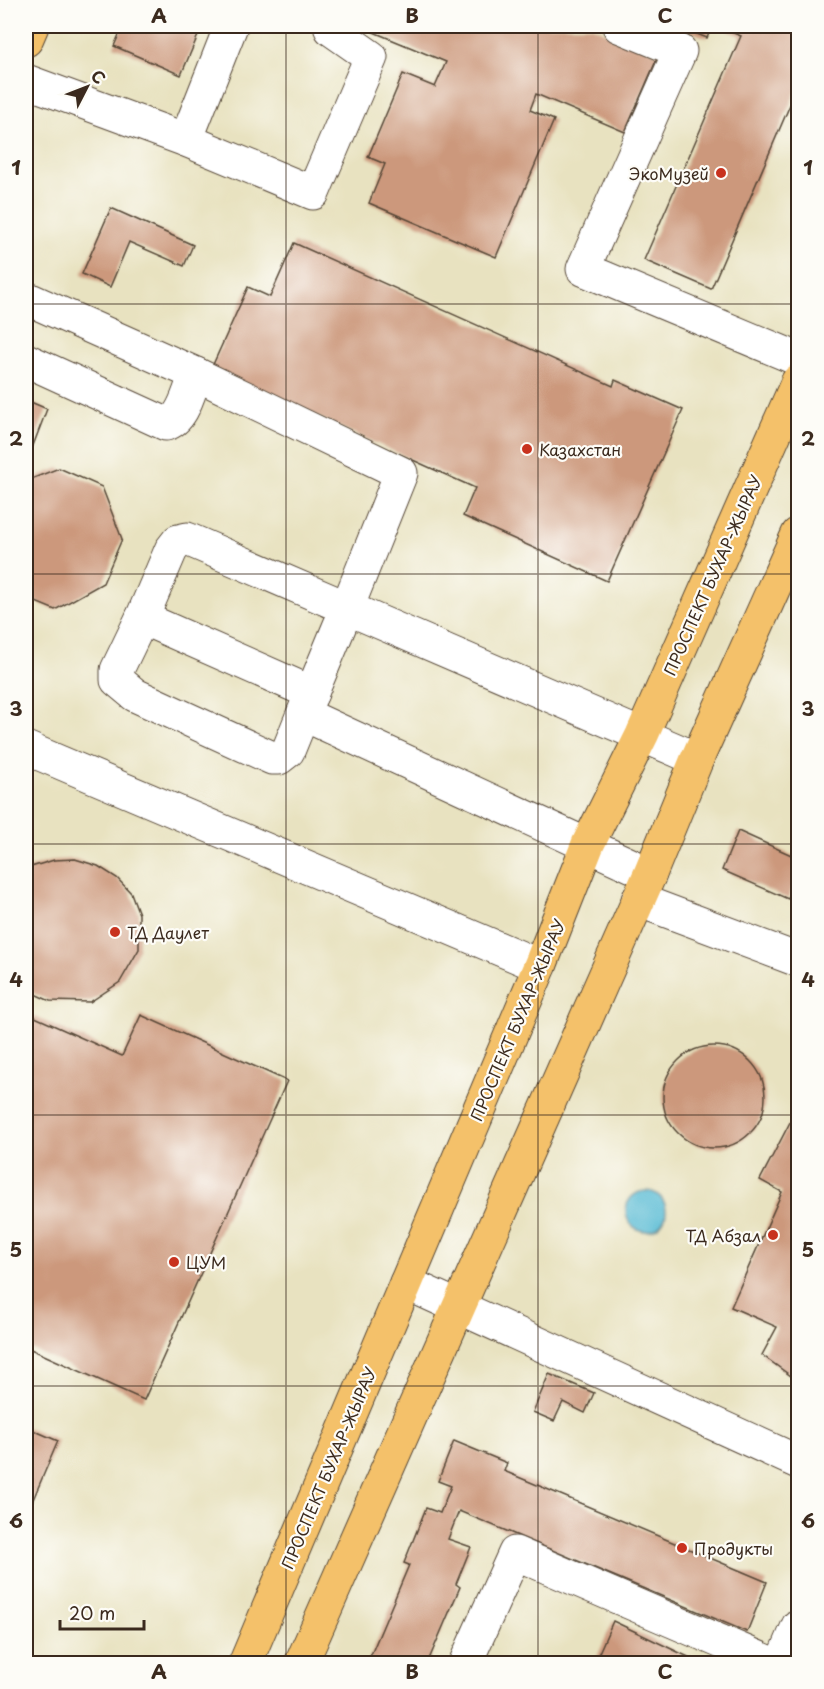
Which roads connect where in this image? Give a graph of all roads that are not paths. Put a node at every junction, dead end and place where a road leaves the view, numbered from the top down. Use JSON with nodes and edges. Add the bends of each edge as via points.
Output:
{"nodes":[{"id":1,"x":32,"y":26,"type":"edge"},
{"id":2,"x":231,"y":26,"type":"edge"},
{"id":3,"x":619,"y":26,"type":"edge"},
{"id":4,"x":327,"y":27,"type":"edge"},
{"id":5,"x":26,"y":40,"type":"edge"},
{"id":6,"x":26,"y":81,"type":"edge"},
{"id":7,"x":186,"y":140,"type":"junction"},
{"id":8,"x":26,"y":298,"type":"edge"},
{"id":9,"x":798,"y":359,"type":"edge"},
{"id":10,"x":26,"y":360,"type":"edge"},
{"id":11,"x":196,"y":374,"type":"junction"},
{"id":12,"x":798,"y":381,"type":"edge"},
{"id":13,"x":798,"y":534,"type":"edge"},
{"id":14,"x":347,"y":608,"type":"junction"},
{"id":15,"x":142,"y":618,"type":"junction"},
{"id":16,"x":307,"y":703,"type":"junction"},
{"id":17,"x":642,"y":735,"type":"junction"},
{"id":18,"x":26,"y":748,"type":"edge"},
{"id":19,"x":697,"y":759,"type":"junction"},
{"id":20,"x":588,"y":844,"type":"junction"},
{"id":21,"x":644,"y":887,"type":"junction"},
{"id":22,"x":798,"y":960,"type":"edge"},
{"id":23,"x":540,"y":966,"type":"junction"},
{"id":24,"x":406,"y":1283,"type":"junction"},
{"id":25,"x":458,"y":1308,"type":"junction"},
{"id":26,"x":798,"y":1462,"type":"edge"},
{"id":27,"x":798,"y":1626,"type":"edge"},
{"id":28,"x":246,"y":1664,"type":"edge"},
{"id":29,"x":301,"y":1664,"type":"edge"},
{"id":30,"x":465,"y":1664,"type":"edge"},
{"id":31,"x":773,"y":1664,"type":"edge"},
{"id":32,"x":782,"y":1664,"type":"edge"}],
"edges":[{"from":1,"to":5,"type":"main road"},
{"from":2,"to":7,"type":"street"},
{"from":3,"to":9,"type":"street","via":[[680,51],[583,269]]},
{"from":4,"to":7,"type":"street","via":[[372,57],[313,193]]},
{"from":6,"to":7,"type":"street"},
{"from":8,"to":11,"type":"street"},
{"from":10,"to":11,"type":"street","via":[[166,424],[179,415]]},
{"from":11,"to":14,"type":"street","via":[[401,473]]},
{"from":12,"to":17,"type":"main road","name":"ПРОСПЕКТ БУХАР-ЖЫРАУ"},
{"from":13,"to":19,"type":"main road"},
{"from":14,"to":15,"type":"street","via":[[187,538],[171,550]]},
{"from":14,"to":16,"type":"street"},
{"from":14,"to":17,"type":"street"},
{"from":15,"to":16,"type":"street"},
{"from":15,"to":16,"type":"street","via":[[117,670],[117,680],[135,695],[272,758],[288,751]]},
{"from":16,"to":20,"type":"street"},
{"from":17,"to":19,"type":"street"},
{"from":17,"to":20,"type":"main road","name":"ПРОСПЕКТ БУХАР-ЖЫРАУ"},
{"from":18,"to":23,"type":"street"},
{"from":19,"to":21,"type":"main road"},
{"from":20,"to":21,"type":"street"},
{"from":20,"to":23,"type":"main road","name":"ПРОСПЕКТ БУХАР-ЖЫРАУ"},
{"from":21,"to":22,"type":"street"},
{"from":21,"to":25,"type":"main road"},
{"from":23,"to":24,"type":"main road","name":"ПРОСПЕКТ БУХАР-ЖЫРАУ"},
{"from":24,"to":25,"type":"street"},
{"from":24,"to":28,"type":"main road","name":"ПРОСПЕКТ БУХАР-ЖЫРАУ"},
{"from":25,"to":26,"type":"street"},
{"from":25,"to":29,"type":"main road"},
{"from":27,"to":32,"type":"street"},
{"from":30,"to":31,"type":"street","via":[[515,1553]]}]}
